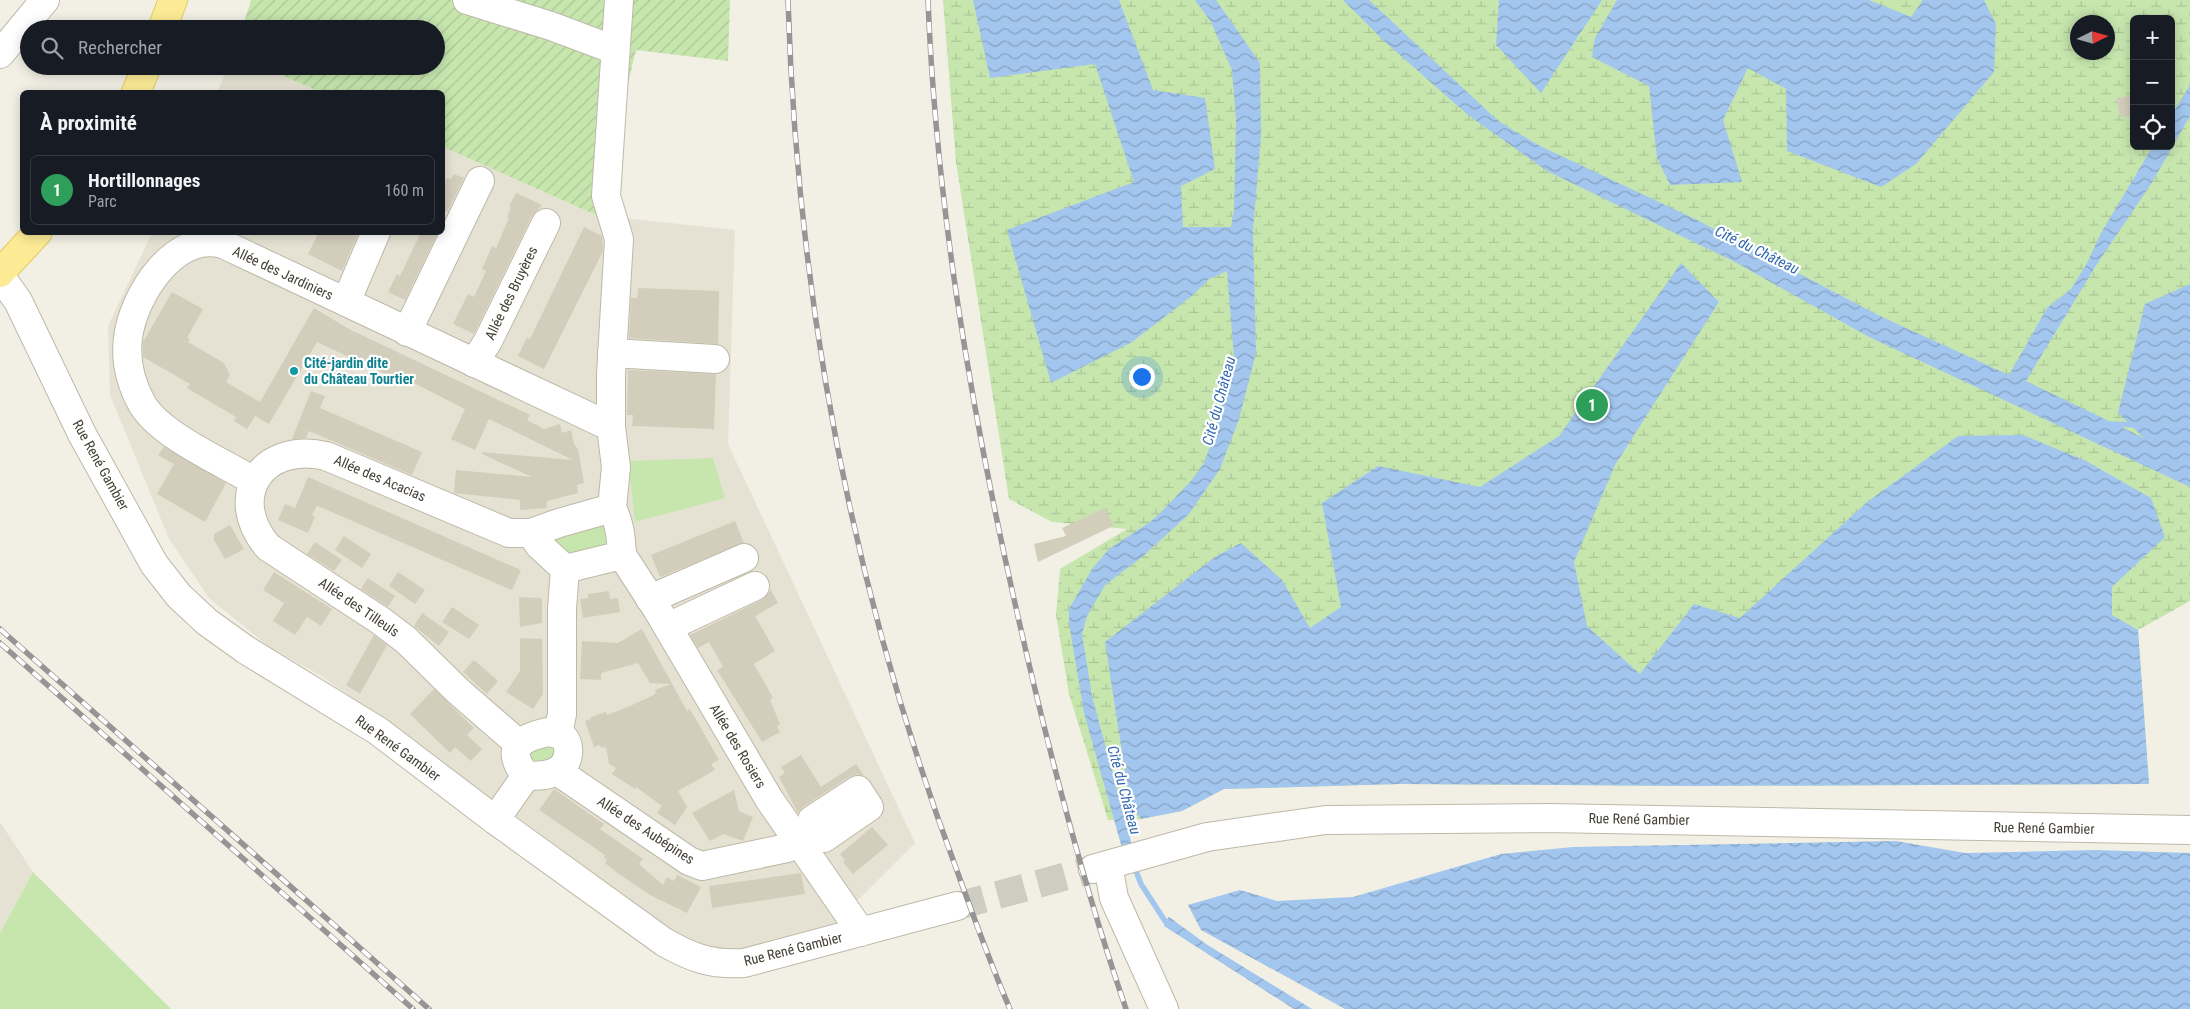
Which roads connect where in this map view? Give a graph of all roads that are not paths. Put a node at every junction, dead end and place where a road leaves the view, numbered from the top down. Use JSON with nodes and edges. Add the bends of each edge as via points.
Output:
{"nodes":[{"id":1,"x":45,"y":0,"type":"edge"},
{"id":2,"x":173,"y":0,"type":"edge"},
{"id":3,"x":467,"y":0,"type":"edge"},
{"id":4,"x":619,"y":0,"type":"edge"},
{"id":5,"x":28,"y":20,"type":"edge"},
{"id":6,"x":165,"y":20,"type":"edge"},
{"id":7,"x":20,"y":30,"type":"edge"},
{"id":8,"x":615,"y":50,"type":"junction"},
{"id":9,"x":0,"y":54,"type":"edge"},
{"id":10,"x":143,"y":75,"type":"edge"},
{"id":11,"x":137,"y":90,"type":"edge"},
{"id":12,"x":480,"y":181,"type":"dead end"},
{"id":13,"x":546,"y":223,"type":"dead end"},
{"id":14,"x":35,"y":235,"type":"edge"},
{"id":15,"x":375,"y":235,"type":"edge"},
{"id":16,"x":0,"y":274,"type":"edge"},
{"id":17,"x":346,"y":302,"type":"junction"},
{"id":18,"x":407,"y":332,"type":"junction"},
{"id":19,"x":612,"y":353,"type":"junction"},
{"id":20,"x":715,"y":359,"type":"dead end"},
{"id":21,"x":474,"y":363,"type":"junction"},
{"id":22,"x":611,"y":427,"type":"junction"},
{"id":23,"x":254,"y":481,"type":"junction"},
{"id":24,"x":612,"y":508,"type":"junction"},
{"id":25,"x":520,"y":533,"type":"junction"},
{"id":26,"x":622,"y":555,"type":"junction"},
{"id":27,"x":744,"y":558,"type":"dead end"},
{"id":28,"x":565,"y":570,"type":"junction"},
{"id":29,"x":755,"y":586,"type":"dead end"},
{"id":30,"x":650,"y":599,"type":"junction"},
{"id":31,"x":668,"y":628,"type":"junction"},
{"id":32,"x":558,"y":734,"type":"junction"},
{"id":33,"x":519,"y":744,"type":"junction"},
{"id":34,"x":557,"y":771,"type":"junction"},
{"id":35,"x":526,"y":776,"type":"junction"},
{"id":36,"x":495,"y":820,"type":"junction"},
{"id":37,"x":2190,"y":830,"type":"edge"},
{"id":38,"x":805,"y":837,"type":"junction"},
{"id":39,"x":957,"y":906,"type":"tunnel mouth"},
{"id":40,"x":861,"y":932,"type":"junction"},
{"id":41,"x":1164,"y":1009,"type":"edge"}],
"edges":[{"from":1,"to":5,"type":"street"},
{"from":2,"to":6,"type":"main road"},
{"from":3,"to":8,"type":"street"},
{"from":4,"to":8,"type":"street"},
{"from":7,"to":9,"type":"street"},
{"from":8,"to":19,"type":"street","via":[[606,196],[619,239]]},
{"from":10,"to":11,"type":"main road"},
{"from":12,"to":18,"type":"street"},
{"from":13,"to":21,"type":"street","name":"Allée des Bruyères"},
{"from":14,"to":16,"type":"main road"},
{"from":15,"to":17,"type":"street"},
{"from":16,"to":36,"type":"street","name":"Rue René Gambier","via":[[18,301],[82,434],[154,564],[179,596],[207,622],[246,650],[378,731]]},
{"from":17,"to":18,"type":"street","name":"Allée des Jardiniers"},
{"from":17,"to":23,"type":"street","name":"Allée des Jardiniers","via":[[213,241],[194,244],[170,259],[158,270],[139,301],[132,319],[127,353],[129,371],[143,405],[168,431]]},
{"from":18,"to":21,"type":"street","name":"Allée des Jardiniers"},
{"from":19,"to":20,"type":"street"},
{"from":19,"to":22,"type":"street"},
{"from":21,"to":22,"type":"street","name":"Allée des Jardiniers"},
{"from":22,"to":24,"type":"street","via":[[616,467]]},
{"from":23,"to":25,"type":"street","name":"Allée des Acacias","via":[[262,469],[288,455],[314,453]]},
{"from":23,"to":33,"type":"street","name":"Allée des Tilleuls","via":[[249,493],[253,524],[268,547],[382,621]]},
{"from":24,"to":25,"type":"street"},
{"from":24,"to":26,"type":"street","via":[[621,534]]},
{"from":25,"to":28,"type":"street","via":[[539,545]]},
{"from":26,"to":28,"type":"street"},
{"from":26,"to":30,"type":"street","name":"Allée des Rosiers"},
{"from":27,"to":30,"type":"street"},
{"from":28,"to":32,"type":"street","via":[[562,714]]},
{"from":29,"to":31,"type":"street"},
{"from":30,"to":31,"type":"street","name":"Allée des Rosiers"},
{"from":31,"to":38,"type":"street","name":"Allée des Rosiers","via":[[769,799]]},
{"from":32,"to":33,"type":"street","via":[[548,732],[528,736]]},
{"from":32,"to":34,"type":"street","via":[[566,743],[568,759]]},
{"from":33,"to":35,"type":"street","via":[[518,765]]},
{"from":34,"to":35,"type":"street"},
{"from":34,"to":38,"type":"street","name":"Allée des Aubépines","via":[[689,861],[702,866],[787,848]]},
{"from":35,"to":36,"type":"street"},
{"from":36,"to":40,"type":"street","name":"Rue René Gambier","via":[[664,942],[691,957],[722,964],[744,963]]},
{"from":37,"to":41,"type":"street","name":"Rue René Gambier","via":[[1549,818],[1335,820],[1207,837],[1100,867]]},
{"from":38,"to":40,"type":"street","name":"Allée des Rosiers"},
{"from":39,"to":40,"type":"street","name":"Rue René Gambier"}]}
